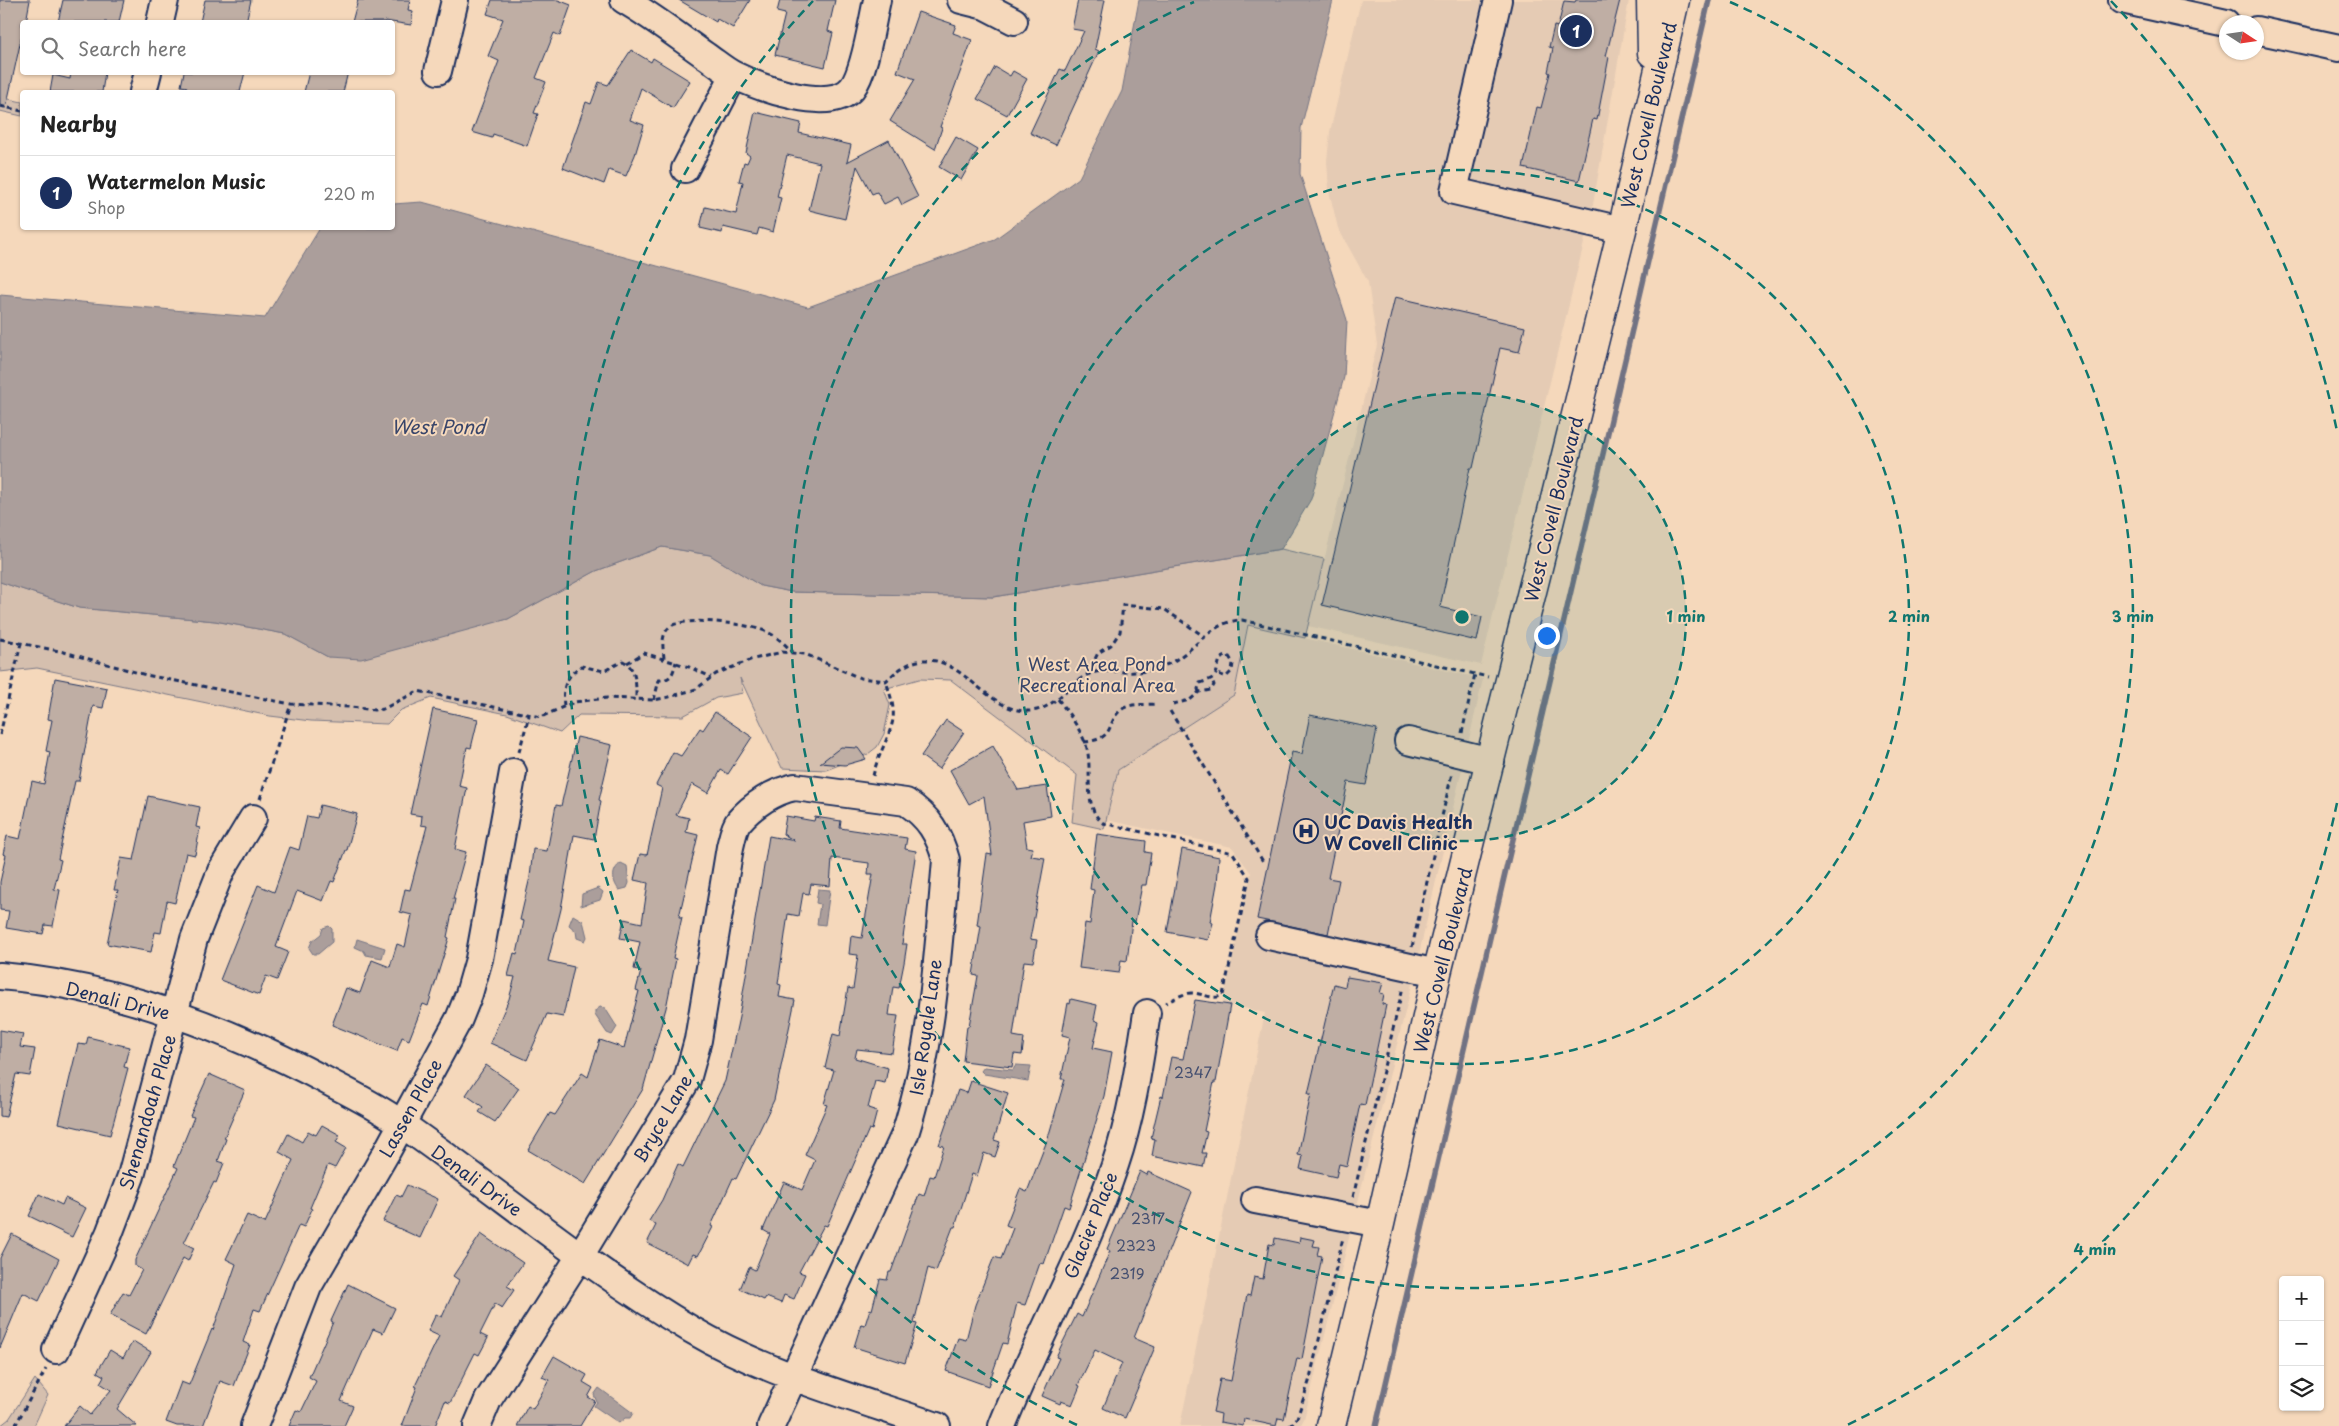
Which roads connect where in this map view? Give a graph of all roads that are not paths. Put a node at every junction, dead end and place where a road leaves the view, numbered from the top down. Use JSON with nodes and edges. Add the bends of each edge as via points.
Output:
{"nodes":[{"id":1,"x":165,"y":0,"type":"edge"},
{"id":2,"x":455,"y":0,"type":"edge"},
{"id":3,"x":877,"y":0,"type":"edge"},
{"id":4,"x":961,"y":0,"type":"edge"},
{"id":5,"x":1498,"y":0,"type":"edge"},
{"id":6,"x":1651,"y":0,"type":"edge"},
{"id":7,"x":1675,"y":0,"type":"edge"},
{"id":8,"x":2122,"y":0,"type":"edge"},
{"id":9,"x":627,"y":1,"type":"edge"},
{"id":10,"x":160,"y":20,"type":"edge"},
{"id":11,"x":1014,"y":21,"type":"dead end"},
{"id":12,"x":2219,"y":21,"type":"edge"},
{"id":13,"x":2264,"y":32,"type":"edge"},
{"id":14,"x":2339,"y":48,"type":"edge"},
{"id":15,"x":438,"y":72,"type":"dead end"},
{"id":16,"x":147,"y":75,"type":"edge"},
{"id":17,"x":734,"y":75,"type":"junction"},
{"id":18,"x":144,"y":90,"type":"edge"},
{"id":19,"x":1652,"y":92,"type":"junction"},
{"id":20,"x":685,"y":169,"type":"dead end"},
{"id":21,"x":1622,"y":230,"type":"junction"},
{"id":22,"x":1408,"y":741,"type":"dead end"},
{"id":23,"x":1490,"y":761,"type":"junction"},
{"id":24,"x":514,"y":772,"type":"road end"},
{"id":25,"x":868,"y":796,"type":"joint"},
{"id":26,"x":253,"y":818,"type":"road end"},
{"id":27,"x":1269,"y":936,"type":"dead end"},
{"id":28,"x":1437,"y":973,"type":"junction"},
{"id":29,"x":0,"y":976,"type":"edge"},
{"id":30,"x":175,"y":1013,"type":"junction"},
{"id":31,"x":1147,"y":1013,"type":"road end"},
{"id":32,"x":401,"y":1123,"type":"junction"},
{"id":33,"x":1255,"y":1200,"type":"dead end"},
{"id":34,"x":1380,"y":1224,"type":"junction"},
{"id":35,"x":580,"y":1256,"type":"junction"},
{"id":36,"x":1352,"y":1339,"type":"junction"},
{"id":37,"x":56,"y":1350,"type":"road end"},
{"id":38,"x":793,"y":1377,"type":"junction"},
{"id":39,"x":254,"y":1426,"type":"edge"},
{"id":40,"x":477,"y":1426,"type":"edge"},
{"id":41,"x":771,"y":1426,"type":"edge"},
{"id":42,"x":937,"y":1426,"type":"edge"},
{"id":43,"x":1002,"y":1426,"type":"edge"},
{"id":44,"x":1313,"y":1426,"type":"edge"},
{"id":45,"x":1331,"y":1426,"type":"edge"}],
"edges":[{"from":1,"to":10,"type":"street"},
{"from":2,"to":15,"type":"street"},
{"from":3,"to":17,"type":"street","via":[[860,72],[853,87],[843,97],[814,99],[789,94]]},
{"from":4,"to":11,"type":"street","via":[[985,6]]},
{"from":5,"to":21,"type":"street","via":[[1454,191]]},
{"from":6,"to":19,"type":"main road"},
{"from":7,"to":19,"type":"main road","name":"West Covell Boulevard"},
{"from":8,"to":12,"type":"street"},
{"from":9,"to":17,"type":"street"},
{"from":13,"to":14,"type":"street"},
{"from":16,"to":18,"type":"street"},
{"from":17,"to":20,"type":"street"},
{"from":19,"to":21,"type":"main road","name":"West Covell Boulevard"},
{"from":21,"to":23,"type":"main road","name":"West Covell Boulevard"},
{"from":22,"to":23,"type":"street"},
{"from":23,"to":28,"type":"main road","name":"West Covell Boulevard"},
{"from":24,"to":32,"type":"street","name":"Lassen Place","via":[[479,959],[469,994],[459,1020]]},
{"from":25,"to":35,"type":"street","name":"Bryce Lane","via":[[796,788],[782,790],[738,822],[730,847],[698,1040],[687,1080]]},
{"from":25,"to":38,"type":"street","name":"Isle Royale Lane","via":[[906,802],[920,811],[932,825],[946,860],[924,1060],[905,1134]]},
{"from":26,"to":30,"type":"street","name":"Shenandoah Place","via":[[222,871],[194,939]]},
{"from":27,"to":28,"type":"street"},
{"from":28,"to":34,"type":"main road","name":"West Covell Boulevard"},
{"from":29,"to":30,"type":"street","name":"Denali Drive","via":[[92,991]]},
{"from":30,"to":32,"type":"street","name":"Denali Drive","via":[[249,1042]]},
{"from":30,"to":37,"type":"street","name":"Shenandoah Place","via":[[131,1176],[109,1234]]},
{"from":31,"to":43,"type":"street","name":"Glacier Place","via":[[1131,1109],[1115,1166]]},
{"from":32,"to":35,"type":"street","name":"Denali Drive"},
{"from":32,"to":39,"type":"street","name":"Lassen Place","via":[[308,1287]]},
{"from":33,"to":34,"type":"street"},
{"from":34,"to":36,"type":"main road","name":"West Covell Boulevard"},
{"from":35,"to":38,"type":"street","name":"Denali Drive","via":[[694,1331]]},
{"from":35,"to":40,"type":"street","name":"Bryce Lane","via":[[488,1400]]},
{"from":36,"to":44,"type":"main road"},
{"from":36,"to":45,"type":"main road","name":"West Covell Boulevard"},
{"from":38,"to":41,"type":"street","name":"Isle Royale Lane"},
{"from":38,"to":42,"type":"street","name":"Denali Drive"}]}
